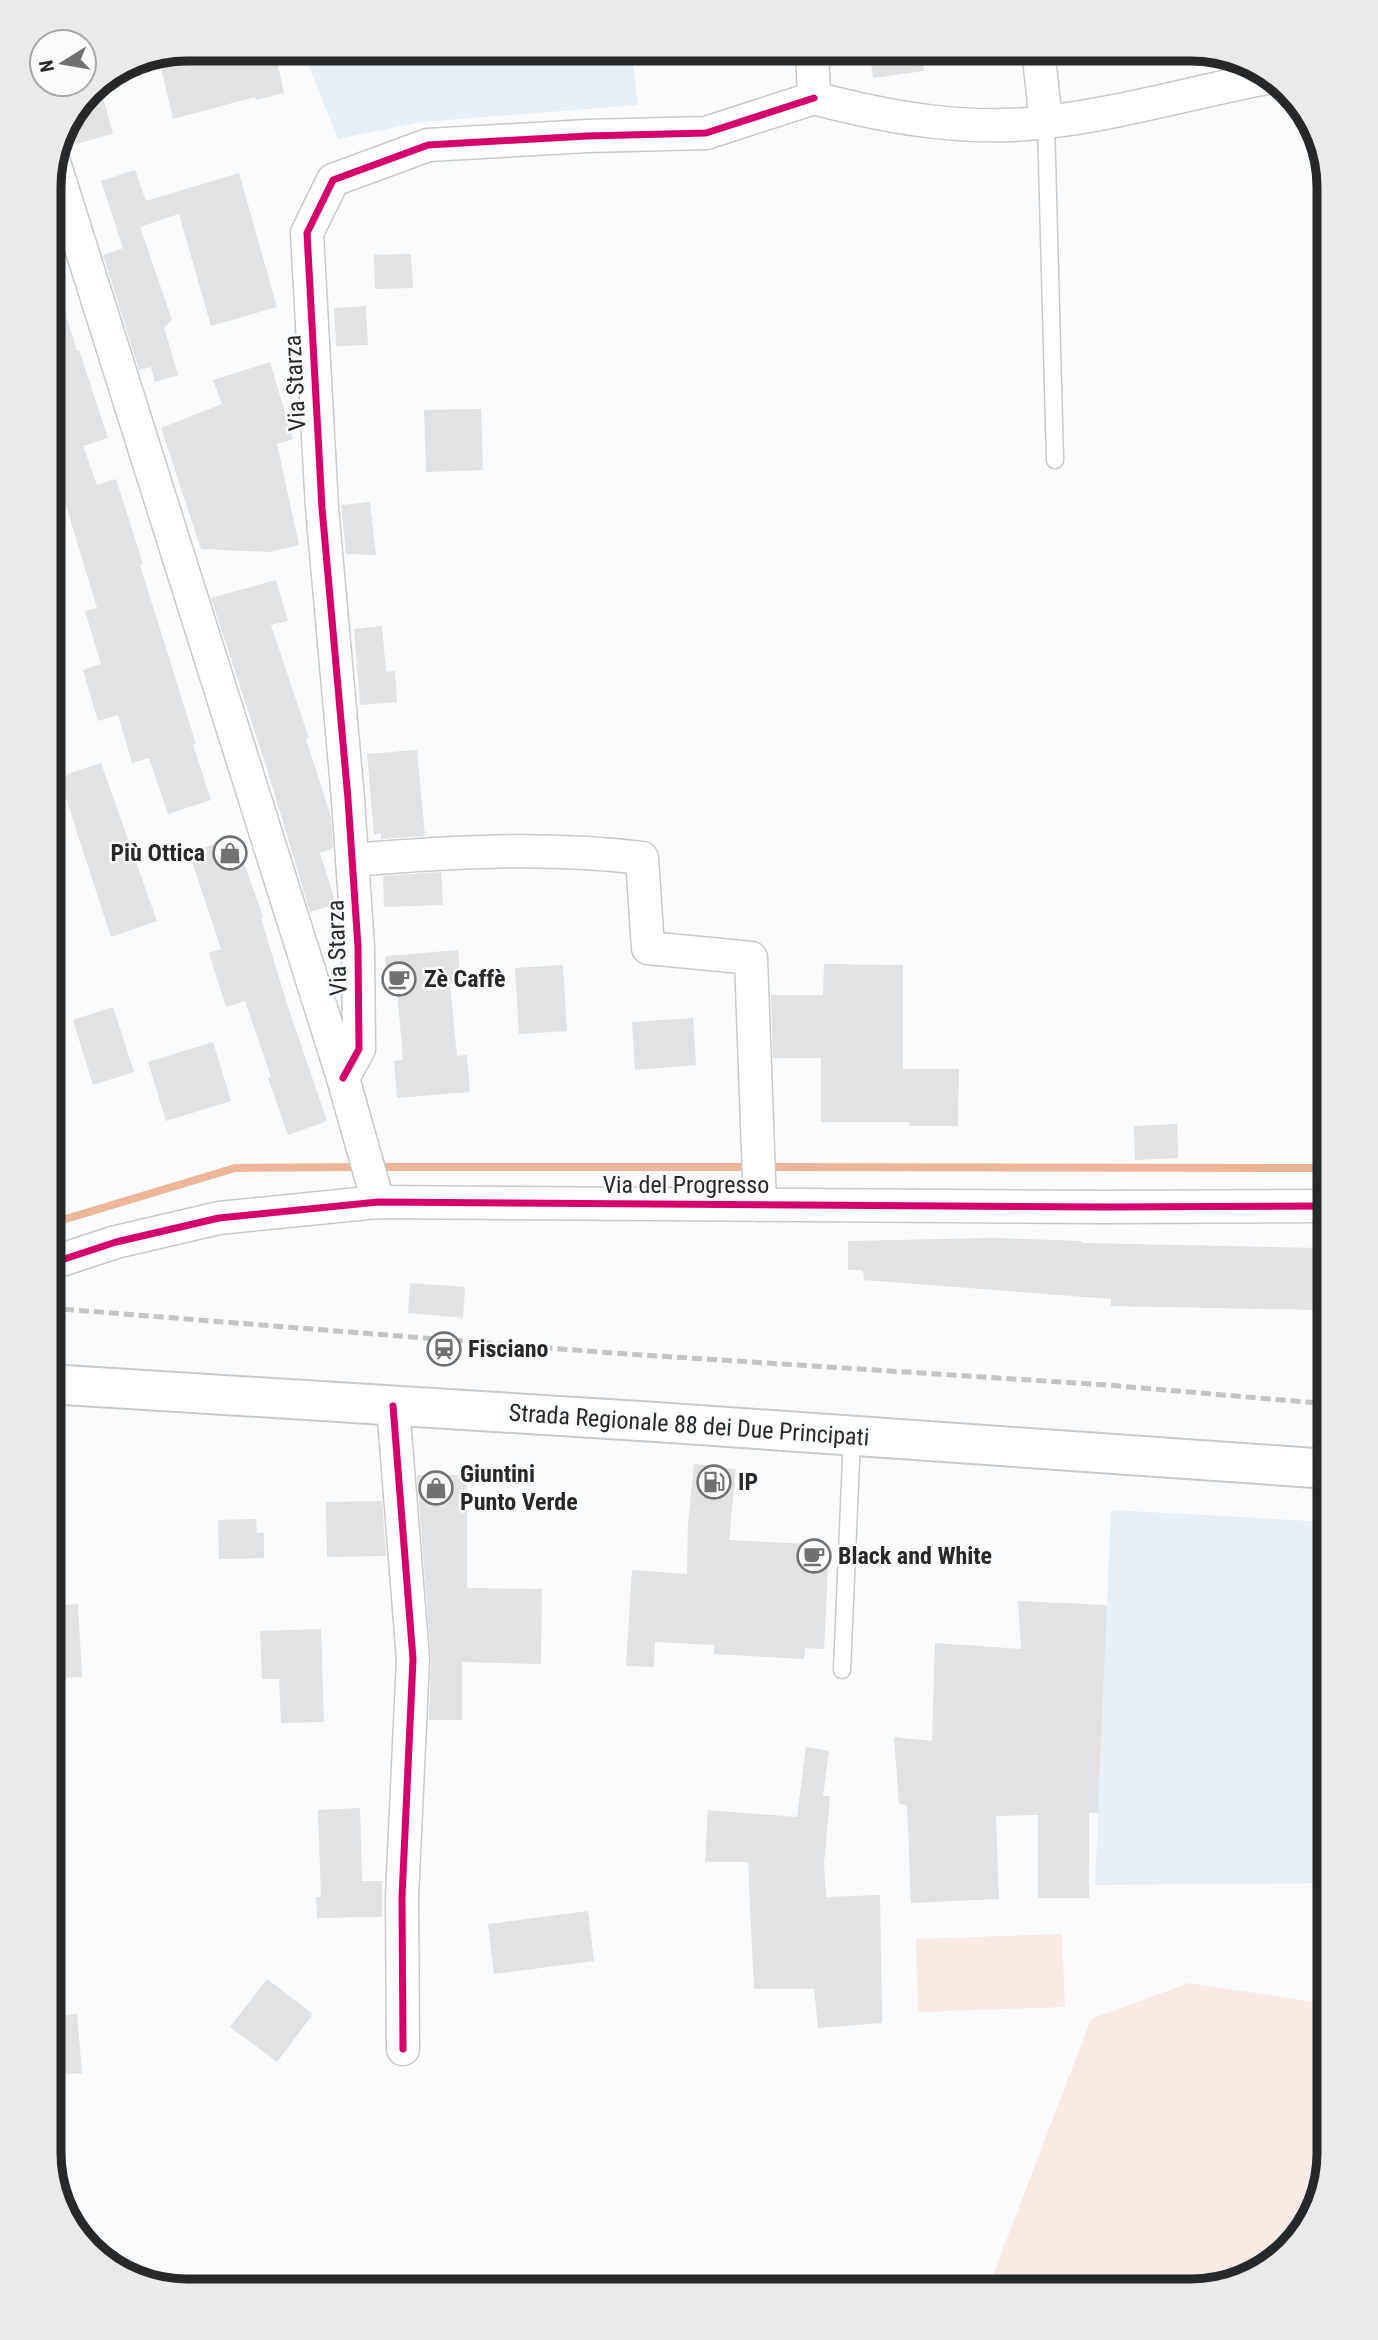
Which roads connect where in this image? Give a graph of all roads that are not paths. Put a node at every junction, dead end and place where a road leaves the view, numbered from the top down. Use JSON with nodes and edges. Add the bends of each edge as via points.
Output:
{"nodes":[{"id":1,"x":813,"y":62,"type":"edge"},
{"id":2,"x":1039,"y":62,"type":"edge"},
{"id":3,"x":1257,"y":80,"type":"edge"},
{"id":4,"x":814,"y":97,"type":"junction"},
{"id":5,"x":1046,"y":122,"type":"junction"},
{"id":6,"x":62,"y":187,"type":"edge"},
{"id":7,"x":1055,"y":460,"type":"dead end"},
{"id":8,"x":352,"y":860,"type":"junction"},
{"id":9,"x":343,"y":1078,"type":"junction"},
{"id":10,"x":375,"y":1193,"type":"junction"},
{"id":11,"x":759,"y":1195,"type":"junction"},
{"id":12,"x":1317,"y":1206,"type":"edge"},
{"id":13,"x":61,"y":1260,"type":"edge"},
{"id":14,"x":61,"y":1385,"type":"edge"},
{"id":15,"x":393,"y":1406,"type":"junction"},
{"id":16,"x":852,"y":1436,"type":"junction"},
{"id":17,"x":1317,"y":1468,"type":"edge"},
{"id":18,"x":842,"y":1670,"type":"dead end"},
{"id":19,"x":403,"y":2049,"type":"dead end"}],
"edges":[{"from":1,"to":4,"type":"street"},
{"from":2,"to":5,"type":"street"},
{"from":3,"to":5,"type":"street"},
{"from":4,"to":5,"type":"street","via":[[869,113],[968,125]]},
{"from":4,"to":8,"type":"street","name":"Via Starza","via":[[706,133],[428,145],[333,180],[307,233],[322,508]]},
{"from":5,"to":7,"type":"lane"},
{"from":6,"to":9,"type":"street"},
{"from":8,"to":9,"type":"street","name":"Via Starza","via":[[359,1049]]},
{"from":8,"to":11,"type":"street","via":[[437,853],[555,852],[642,858],[648,948],[751,958]]},
{"from":9,"to":10,"type":"street"},
{"from":10,"to":11,"type":"street","name":"Via del Progresso"},
{"from":10,"to":13,"type":"street","name":"Via del Progresso","via":[[219,1218]]},
{"from":11,"to":12,"type":"street","name":"Via del Progresso","via":[[1090,1207]]},
{"from":14,"to":15,"type":"main road","name":"Strada Regionale 88 dei Due Principati"},
{"from":15,"to":16,"type":"main road","name":"Strada Regionale 88 dei Due Principati"},
{"from":15,"to":19,"type":"street","via":[[413,1659],[402,1897]]},
{"from":16,"to":17,"type":"main road","name":"Strada Regionale 88 dei Due Principati"},
{"from":16,"to":18,"type":"lane"}]}
